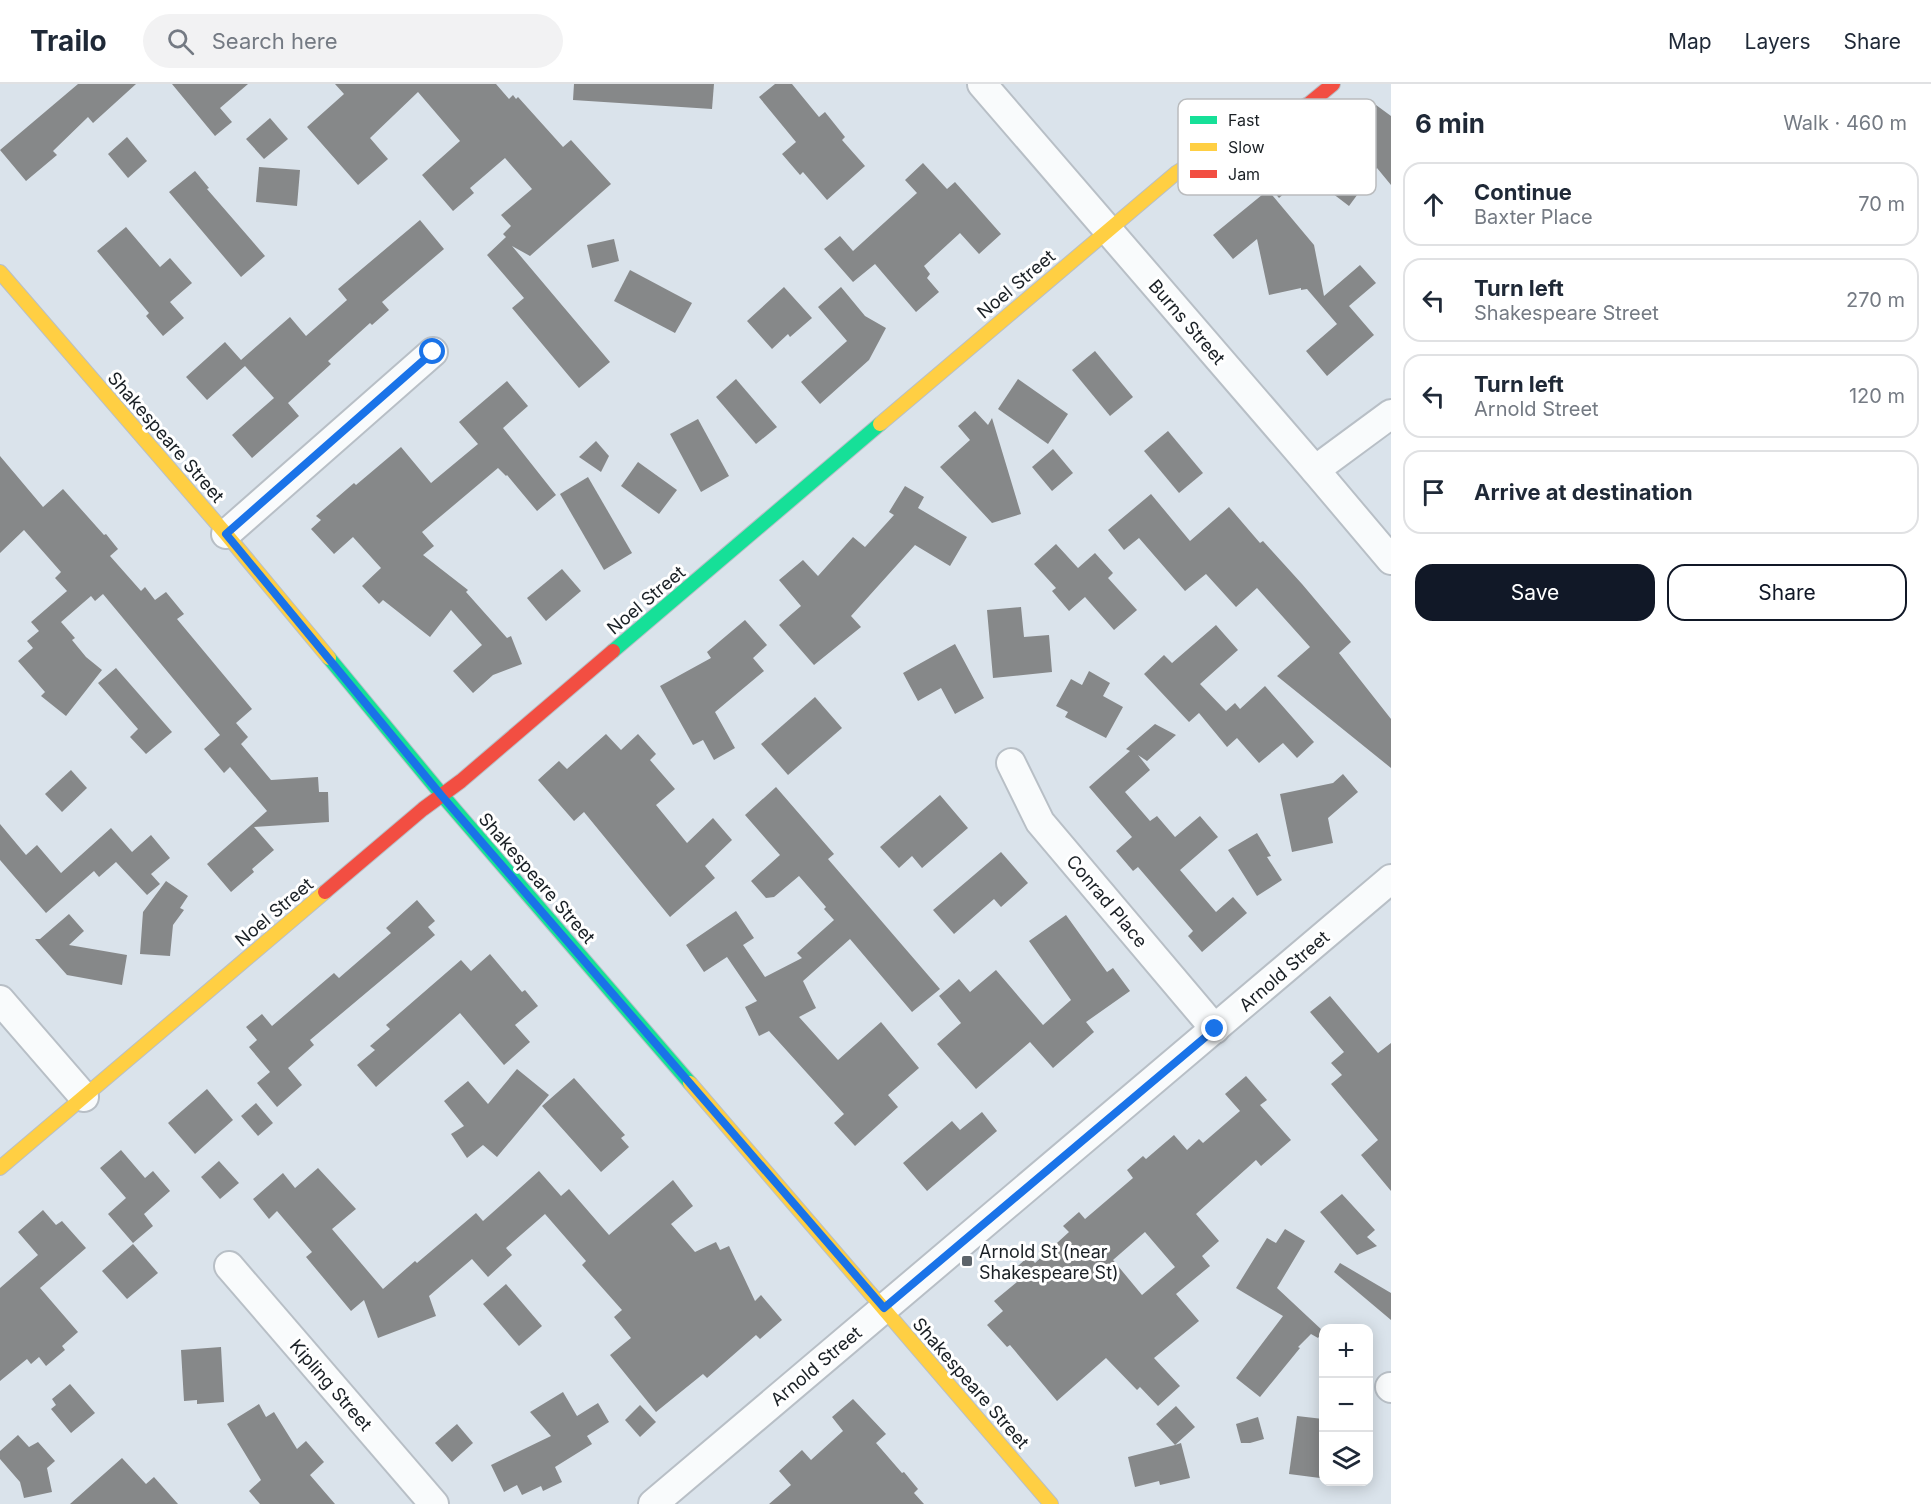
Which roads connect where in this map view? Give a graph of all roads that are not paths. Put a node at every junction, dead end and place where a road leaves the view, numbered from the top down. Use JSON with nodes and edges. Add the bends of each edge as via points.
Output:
{"nodes":[{"id":1,"x":982,"y":84,"type":"edge"},
{"id":2,"x":1332,"y":84,"type":"edge"},
{"id":3,"x":1314,"y":99,"type":"edge"},
{"id":4,"x":1178,"y":172,"type":"edge"},
{"id":5,"x":1107,"y":230,"type":"junction"},
{"id":6,"x":0,"y":272,"type":"edge"},
{"id":7,"x":433,"y":352,"type":"dead end"},
{"id":8,"x":1391,"y":414,"type":"edge"},
{"id":9,"x":1316,"y":470,"type":"junction"},
{"id":10,"x":226,"y":534,"type":"junction"},
{"id":11,"x":1391,"y":560,"type":"edge"},
{"id":12,"x":1011,"y":763,"type":"dead end"},
{"id":13,"x":441,"y":795,"type":"junction"},
{"id":14,"x":1391,"y":879,"type":"edge"},
{"id":15,"x":0,"y":1000,"type":"edge"},
{"id":16,"x":1215,"y":1029,"type":"junction"},
{"id":17,"x":84,"y":1097,"type":"junction"},
{"id":18,"x":0,"y":1168,"type":"edge"},
{"id":19,"x":229,"y":1266,"type":"dead end"},
{"id":20,"x":884,"y":1308,"type":"junction"},
{"id":21,"x":434,"y":1504,"type":"edge"},
{"id":22,"x":653,"y":1504,"type":"edge"},
{"id":23,"x":1051,"y":1504,"type":"edge"}],
"edges":[{"from":1,"to":5,"type":"street","name":"Burns Street"},
{"from":2,"to":3,"type":"street","name":"Noel Street"},
{"from":4,"to":5,"type":"street","name":"Noel Street"},
{"from":5,"to":9,"type":"street","name":"Burns Street"},
{"from":5,"to":13,"type":"street","name":"Noel Street","via":[[461,782]]},
{"from":6,"to":10,"type":"street","name":"Shakespeare Street"},
{"from":7,"to":10,"type":"street"},
{"from":8,"to":9,"type":"street"},
{"from":9,"to":11,"type":"street","name":"Burns Street"},
{"from":10,"to":13,"type":"street","name":"Shakespeare Street"},
{"from":12,"to":16,"type":"street","name":"Conrad Place","via":[[1040,822]]},
{"from":13,"to":17,"type":"street","name":"Noel Street"},
{"from":13,"to":20,"type":"street","name":"Shakespeare Street"},
{"from":14,"to":16,"type":"street","name":"Arnold Street"},
{"from":15,"to":17,"type":"street"},
{"from":16,"to":20,"type":"street","name":"Arnold Street"},
{"from":17,"to":18,"type":"street","name":"Noel Street"},
{"from":19,"to":21,"type":"street","name":"Kipling Street"},
{"from":20,"to":22,"type":"street","name":"Arnold Street"},
{"from":20,"to":23,"type":"street","name":"Shakespeare Street"}]}
